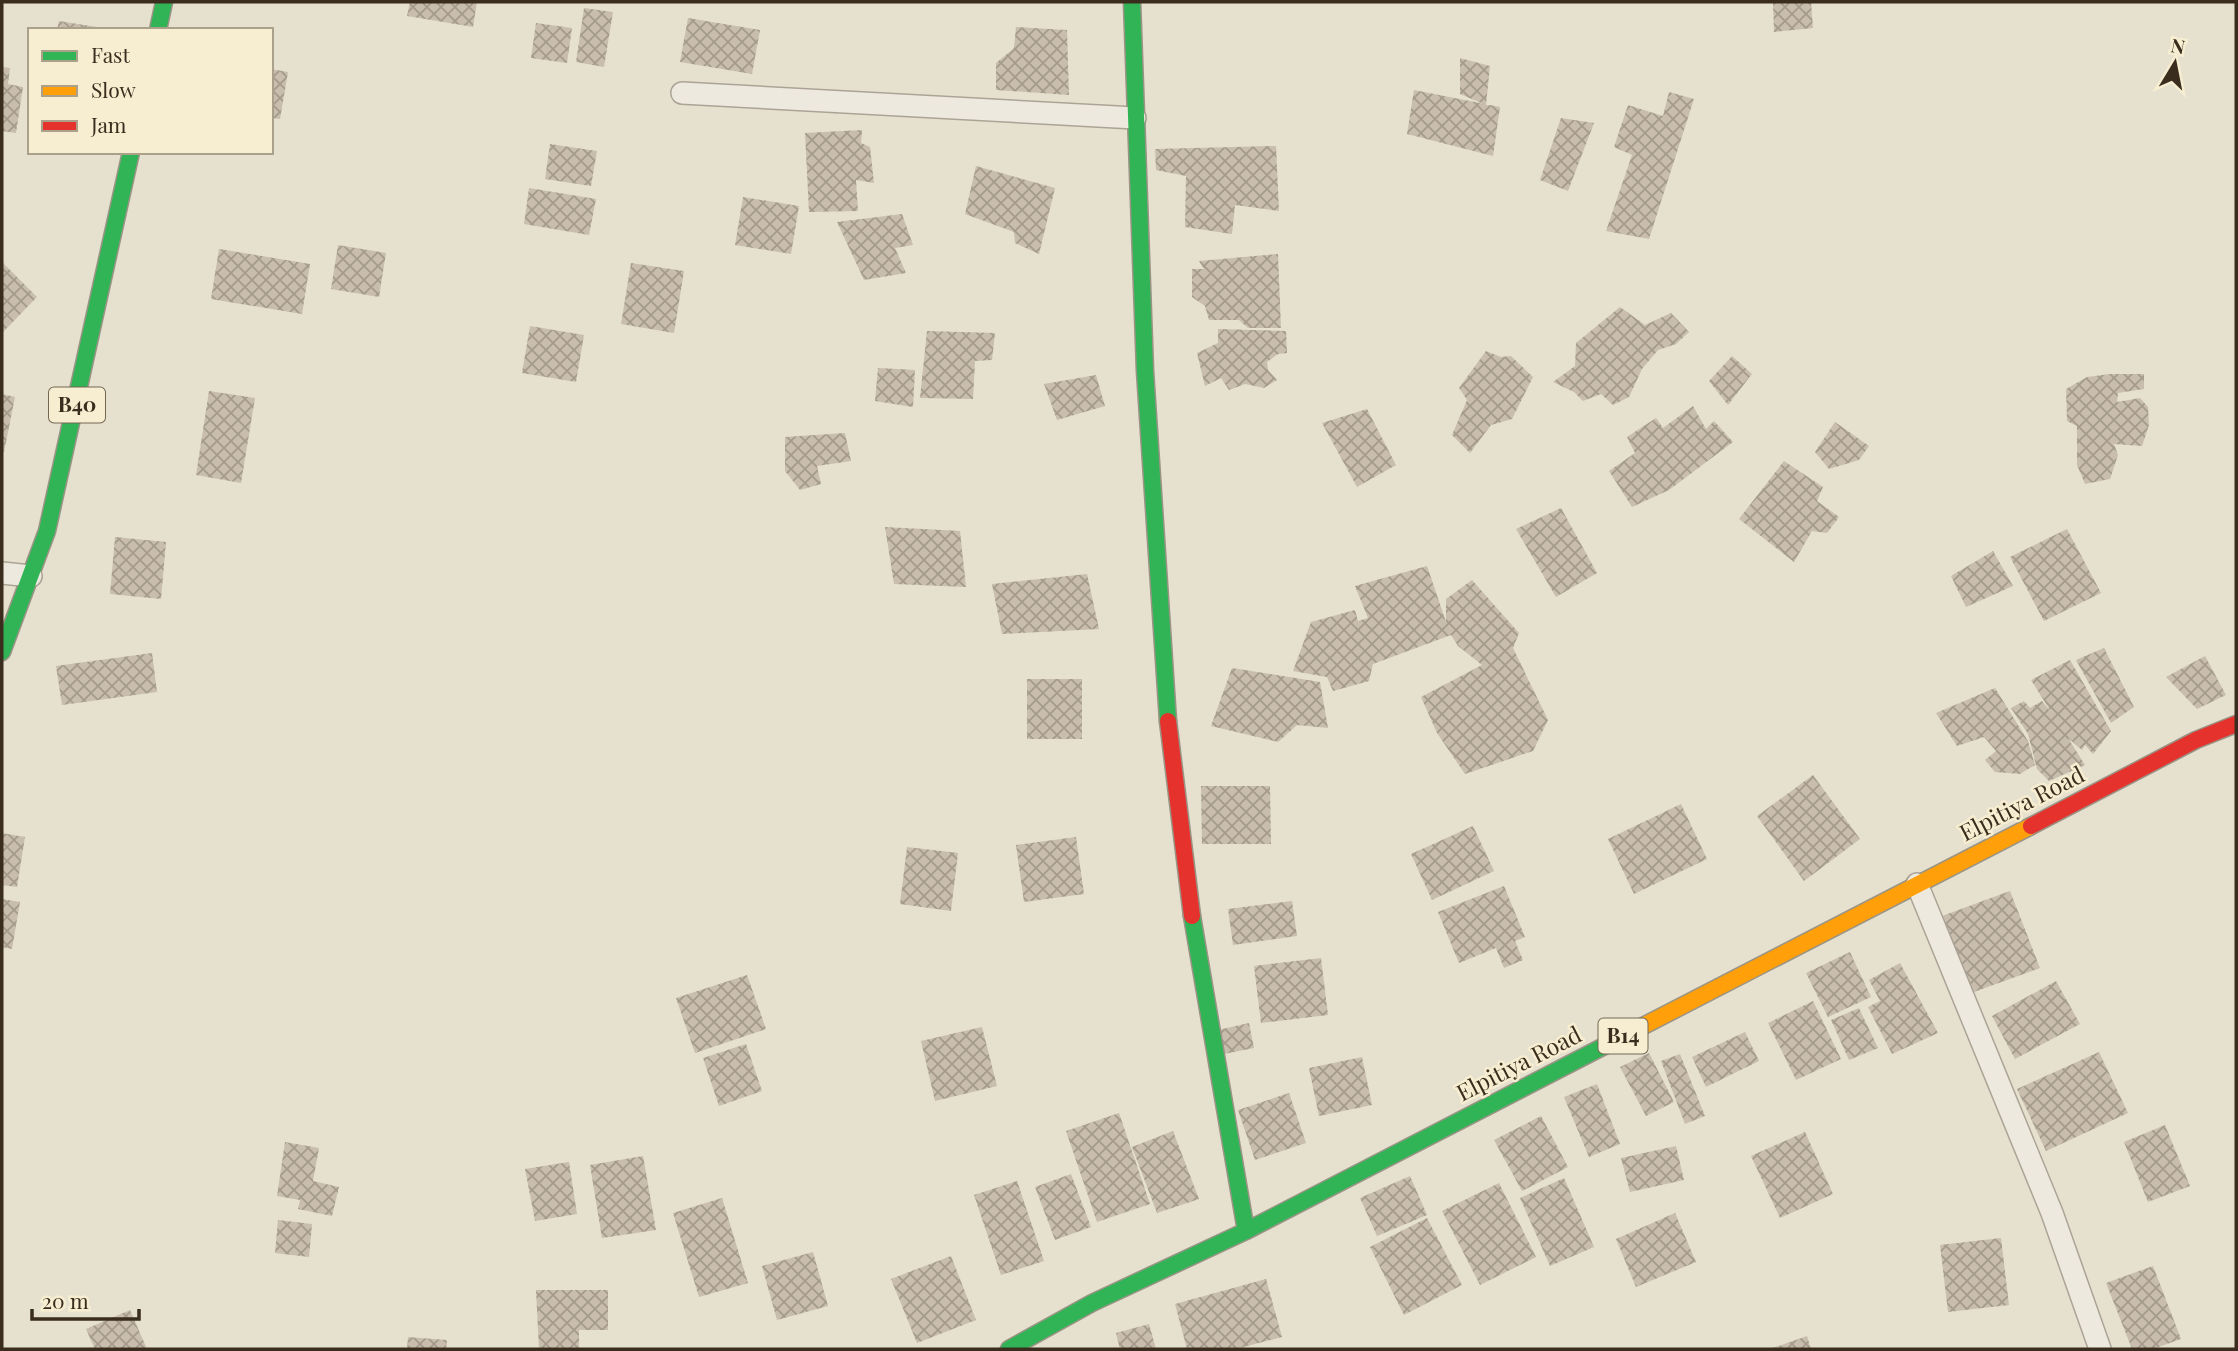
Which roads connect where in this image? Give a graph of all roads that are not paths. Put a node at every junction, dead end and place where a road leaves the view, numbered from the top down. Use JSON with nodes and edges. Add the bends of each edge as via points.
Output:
{"nodes":[{"id":1,"x":164,"y":2,"type":"edge"},
{"id":2,"x":1132,"y":2,"type":"edge"},
{"id":3,"x":158,"y":28,"type":"edge"},
{"id":4,"x":682,"y":93,"type":"dead end"},
{"id":5,"x":1135,"y":118,"type":"junction"},
{"id":6,"x":131,"y":154,"type":"edge"},
{"id":7,"x":2,"y":573,"type":"edge"},
{"id":8,"x":30,"y":576,"type":"junction"},
{"id":9,"x":2,"y":652,"type":"edge"},
{"id":10,"x":2236,"y":724,"type":"edge"},
{"id":11,"x":1917,"y":884,"type":"junction"},
{"id":12,"x":1246,"y":1231,"type":"junction"},
{"id":13,"x":1009,"y":1349,"type":"edge"},
{"id":14,"x":2100,"y":1349,"type":"edge"}],
"edges":[{"from":1,"to":3,"type":"main road"},
{"from":2,"to":5,"type":"main road"},
{"from":4,"to":5,"type":"lane"},
{"from":5,"to":12,"type":"main road","via":[[1150,458],[1170,741],[1190,904]]},
{"from":6,"to":8,"type":"main road","number":"B40","via":[[64,464]]},
{"from":7,"to":8,"type":"lane"},
{"from":8,"to":9,"type":"main road","number":"B40"},
{"from":10,"to":11,"type":"main road","name":"Elpitiya Road","number":"B14","via":[[2196,740]]},
{"from":11,"to":12,"type":"main road","name":"Elpitiya Road","number":"B14"},
{"from":11,"to":14,"type":"lane","via":[[2052,1213]]},
{"from":12,"to":13,"type":"main road","name":"Elpitiya Road","number":"B14","via":[[1092,1303]]}]}
